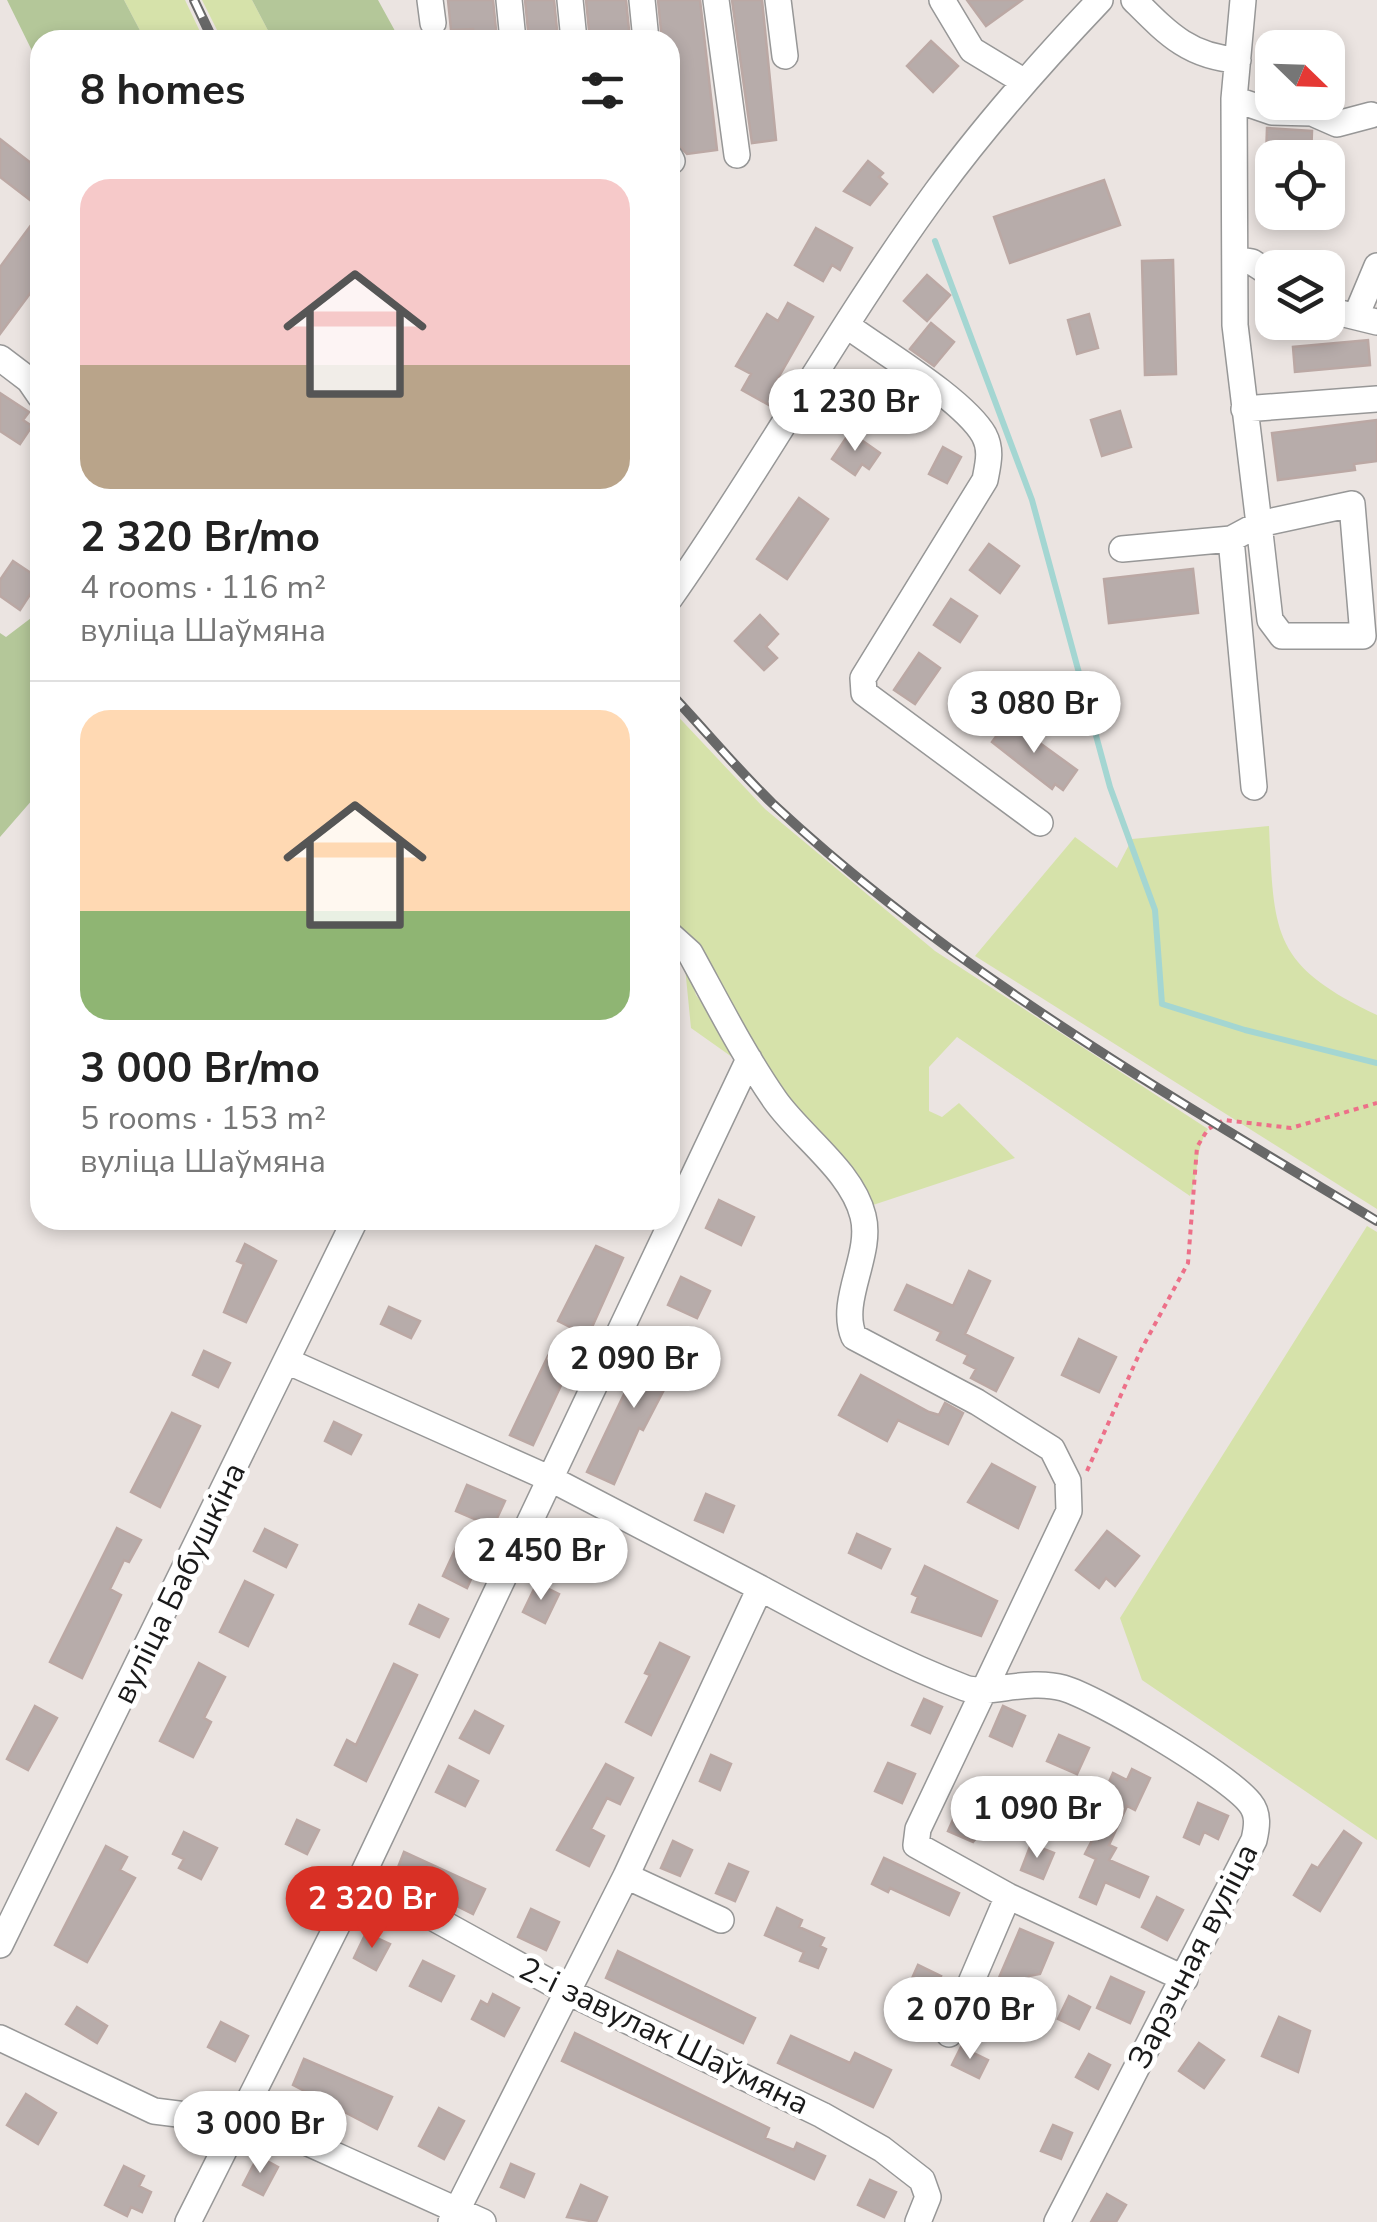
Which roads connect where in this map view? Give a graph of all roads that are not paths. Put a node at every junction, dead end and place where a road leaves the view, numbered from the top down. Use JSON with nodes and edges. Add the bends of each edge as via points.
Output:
{"nodes":[{"id":1,"x":508,"y":0,"type":"edge"},
{"id":2,"x":570,"y":0,"type":"edge"},
{"id":3,"x":642,"y":0,"type":"edge"},
{"id":4,"x":716,"y":0,"type":"edge"},
{"id":5,"x":778,"y":0,"type":"edge"},
{"id":6,"x":942,"y":0,"type":"edge"},
{"id":7,"x":1100,"y":0,"type":"edge"},
{"id":8,"x":1134,"y":0,"type":"edge"},
{"id":9,"x":1243,"y":0,"type":"edge"},
{"id":10,"x":512,"y":30,"type":"edge"},
{"id":11,"x":573,"y":30,"type":"edge"},
{"id":12,"x":645,"y":30,"type":"edge"},
{"id":13,"x":785,"y":56,"type":"dead end"},
{"id":14,"x":1238,"y":60,"type":"junction"},
{"id":15,"x":1023,"y":82,"type":"junction"},
{"id":16,"x":1234,"y":99,"type":"junction"},
{"id":17,"x":1371,"y":115,"type":"dead end"},
{"id":18,"x":737,"y":156,"type":"dead end"},
{"id":19,"x":1235,"y":259,"type":"junction"},
{"id":20,"x":1255,"y":264,"type":"edge"},
{"id":21,"x":1377,"y":266,"type":"edge"},
{"id":22,"x":1367,"y":320,"type":"edge"},
{"id":23,"x":849,"y":328,"type":"junction"},
{"id":24,"x":0,"y":358,"type":"edge"},
{"id":25,"x":30,"y":380,"type":"edge"},
{"id":26,"x":1377,"y":399,"type":"edge"},
{"id":27,"x":1246,"y":420,"type":"junction"},
{"id":28,"x":1259,"y":524,"type":"junction"},
{"id":29,"x":1231,"y":539,"type":"junction"},
{"id":30,"x":1122,"y":549,"type":"dead end"},
{"id":31,"x":680,"y":584,"type":"edge"},
{"id":32,"x":1254,"y":787,"type":"dead end"},
{"id":33,"x":1040,"y":823,"type":"dead end"},
{"id":34,"x":680,"y":944,"type":"edge"},
{"id":35,"x":749,"y":1059,"type":"junction"},
{"id":36,"x":680,"y":1206,"type":"edge"},
{"id":37,"x":350,"y":1230,"type":"edge"},
{"id":38,"x":669,"y":1230,"type":"edge"},
{"id":39,"x":289,"y":1362,"type":"junction"},
{"id":40,"x":552,"y":1480,"type":"junction"},
{"id":41,"x":760,"y":1588,"type":"junction"},
{"id":42,"x":985,"y":1691,"type":"junction"},
{"id":43,"x":626,"y":1876,"type":"junction"},
{"id":44,"x":361,"y":1878,"type":"junction"},
{"id":45,"x":1008,"y":1896,"type":"junction"},
{"id":46,"x":720,"y":1920,"type":"dead end"},
{"id":47,"x":3,"y":1933,"type":"edge"},
{"id":48,"x":1186,"y":1979,"type":"junction"},
{"id":49,"x":566,"y":1991,"type":"junction"},
{"id":50,"x":949,"y":2034,"type":"dead end"},
{"id":51,"x":0,"y":2038,"type":"edge"},
{"id":52,"x":244,"y":2114,"type":"junction"},
{"id":53,"x":454,"y":2216,"type":"edge"},
{"id":54,"x":188,"y":2222,"type":"edge"},
{"id":55,"x":483,"y":2222,"type":"edge"},
{"id":56,"x":918,"y":2222,"type":"edge"},
{"id":57,"x":1057,"y":2222,"type":"edge"}],
"edges":[{"from":1,"to":10,"type":"street"},
{"from":2,"to":11,"type":"street"},
{"from":3,"to":12,"type":"street"},
{"from":4,"to":18,"type":"street"},
{"from":5,"to":13,"type":"street"},
{"from":6,"to":15,"type":"street","via":[[972,50]]},
{"from":7,"to":15,"type":"street"},
{"from":8,"to":14,"type":"street","via":[[1175,41],[1196,53]]},
{"from":9,"to":14,"type":"street"},
{"from":14,"to":16,"type":"street"},
{"from":15,"to":23,"type":"street","via":[[936,193]]},
{"from":16,"to":17,"type":"street","via":[[1336,124]]},
{"from":16,"to":19,"type":"street"},
{"from":19,"to":20,"type":"street"},
{"from":19,"to":27,"type":"street"},
{"from":21,"to":22,"type":"street"},
{"from":23,"to":31,"type":"street"},
{"from":23,"to":33,"type":"street","via":[[962,410],[984,435],[990,456],[985,480],[863,678],[864,692]]},
{"from":24,"to":25,"type":"street"},
{"from":26,"to":27,"type":"street"},
{"from":27,"to":28,"type":"street"},
{"from":28,"to":28,"type":"street","via":[[1352,504],[1363,636],[1282,636],[1270,620]]},
{"from":28,"to":29,"type":"street"},
{"from":29,"to":30,"type":"street"},
{"from":29,"to":32,"type":"street"},
{"from":34,"to":35,"type":"street"},
{"from":35,"to":36,"type":"street"},
{"from":35,"to":42,"type":"street","via":[[776,1102],[854,1193],[864,1218],[848,1324],[854,1337],[1052,1449],[1068,1482],[1068,1511]]},
{"from":37,"to":39,"type":"street","name":"вуліца Бабушкіна"},
{"from":38,"to":40,"type":"street"},
{"from":39,"to":40,"type":"street","name":"Зарэчная вуліца"},
{"from":39,"to":47,"type":"street","name":"вуліца Бабушкіна"},
{"from":40,"to":41,"type":"street","name":"Зарэчная вуліца"},
{"from":40,"to":44,"type":"street"},
{"from":41,"to":42,"type":"street","name":"Зарэчная вуліца","via":[[876,1650]]},
{"from":41,"to":43,"type":"street"},
{"from":42,"to":45,"type":"street","via":[[916,1845]]},
{"from":42,"to":48,"type":"street","name":"Зарэчная вуліца","via":[[1021,1683],[1065,1688],[1168,1746],[1251,1804],[1254,1840]]},
{"from":43,"to":46,"type":"street"},
{"from":43,"to":49,"type":"street"},
{"from":44,"to":49,"type":"street","name":"2-і завулак Шаўмяна"},
{"from":44,"to":52,"type":"street"},
{"from":45,"to":48,"type":"street"},
{"from":45,"to":50,"type":"street"},
{"from":48,"to":57,"type":"street","name":"Зарэчная вуліца"},
{"from":49,"to":53,"type":"street"},
{"from":49,"to":56,"type":"street","name":"2-і завулак Шаўмяна","via":[[882,2149],[922,2180],[928,2197]]},
{"from":51,"to":52,"type":"street","via":[[154,2110]]},
{"from":52,"to":53,"type":"street"},
{"from":52,"to":54,"type":"street"},
{"from":53,"to":55,"type":"street"}]}
